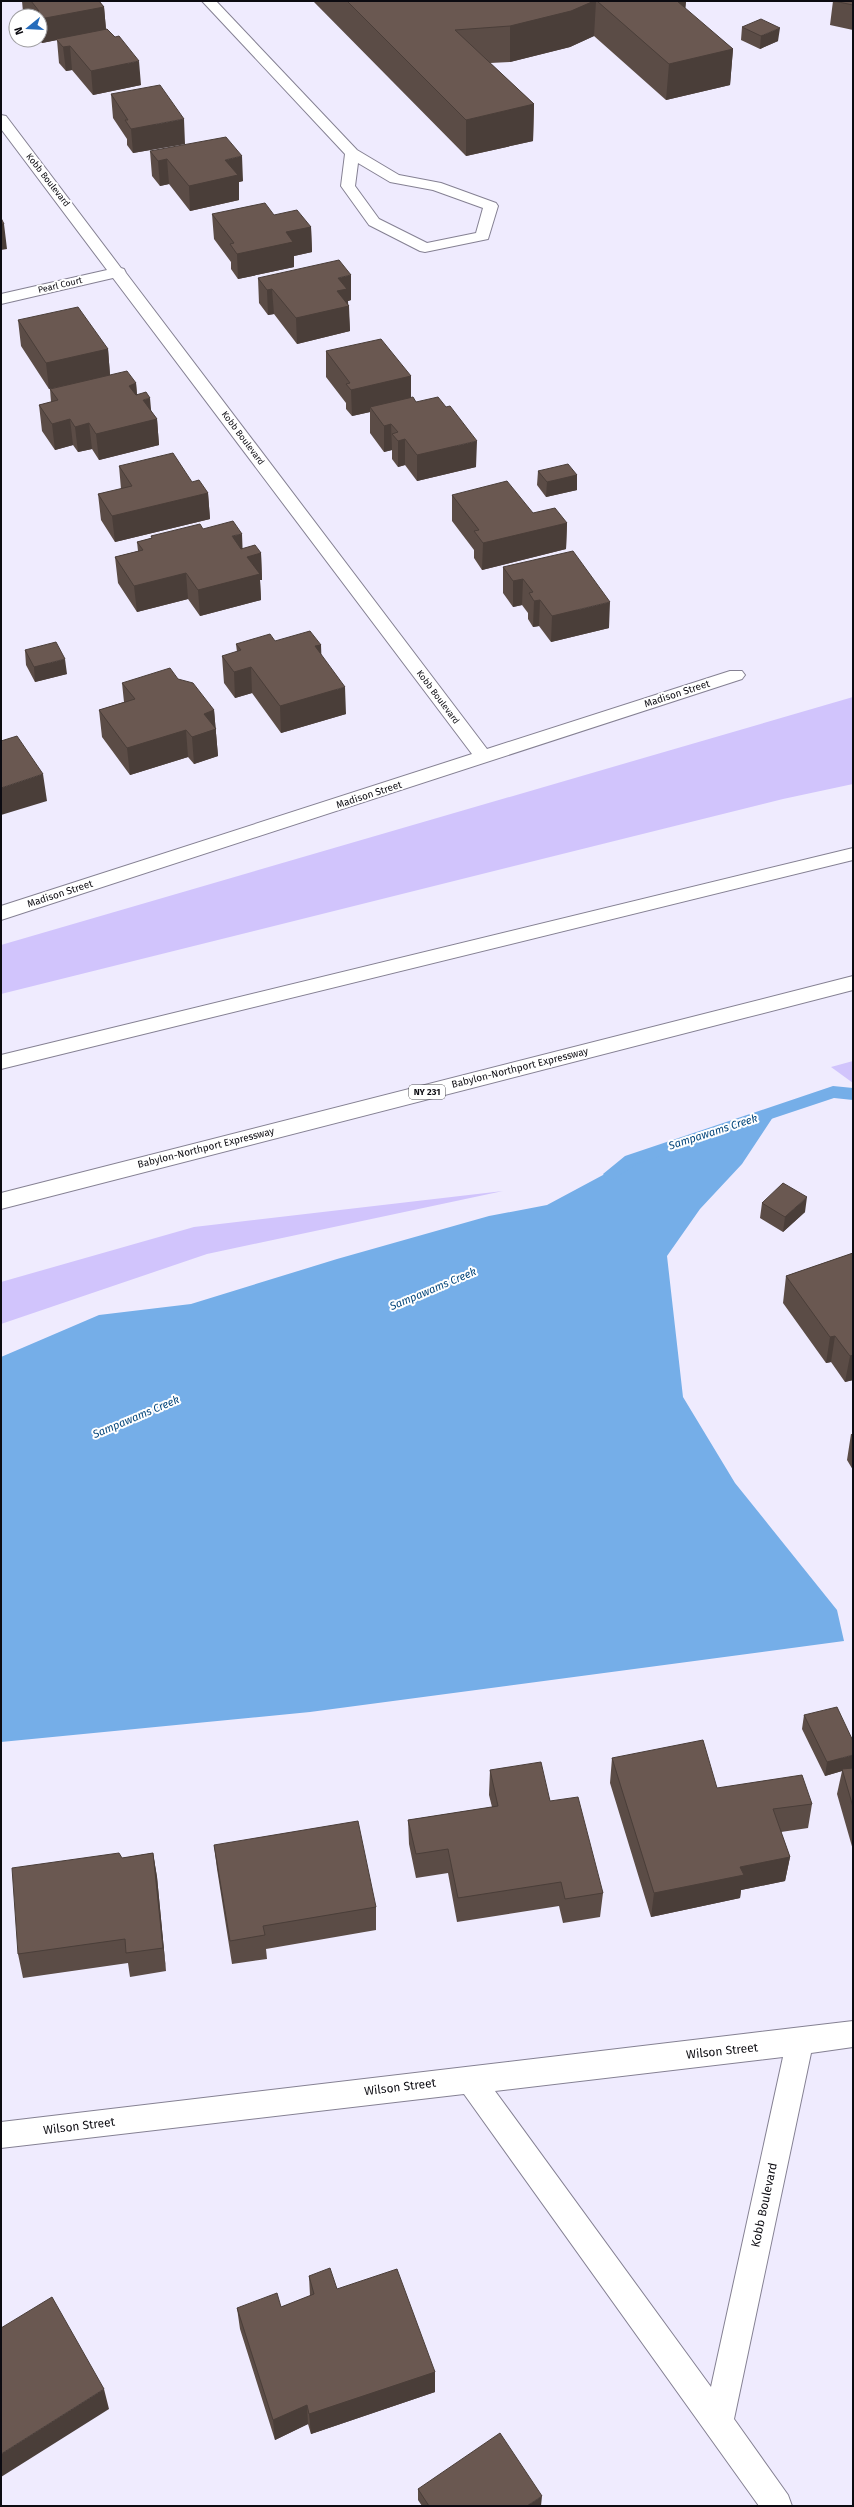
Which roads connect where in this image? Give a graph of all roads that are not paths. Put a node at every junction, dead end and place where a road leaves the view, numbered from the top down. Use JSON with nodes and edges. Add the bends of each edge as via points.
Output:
{"nodes":[{"id":1,"x":209,"y":1,"type":"edge"},
{"id":2,"x":1,"y":119,"type":"edge"},
{"id":3,"x":352,"y":153,"type":"junction"},
{"id":4,"x":119,"y":272,"type":"junction"},
{"id":5,"x":1,"y":299,"type":"edge"},
{"id":6,"x":736,"y":675,"type":"dead end"},
{"id":7,"x":484,"y":758,"type":"junction"},
{"id":8,"x":853,"y":854,"type":"edge"},
{"id":9,"x":1,"y":912,"type":"edge"},
{"id":10,"x":853,"y":983,"type":"edge"},
{"id":11,"x":1,"y":1062,"type":"edge"},
{"id":12,"x":1,"y":1201,"type":"edge"},
{"id":13,"x":853,"y":2034,"type":"edge"},
{"id":14,"x":800,"y":2042,"type":"junction"},
{"id":15,"x":470,"y":2079,"type":"junction"},
{"id":16,"x":1,"y":2135,"type":"edge"},
{"id":17,"x":718,"y":2422,"type":"junction"},
{"id":18,"x":778,"y":2506,"type":"edge"}],
"edges":[{"from":1,"to":3,"type":"street"},
{"from":2,"to":4,"type":"street","name":"Kobb Boulevard"},
{"from":3,"to":3,"type":"street","via":[[348,186],[374,222],[425,248],[483,236],[491,206],[436,186],[395,178]]},
{"from":4,"to":5,"type":"street","name":"Pearl Court"},
{"from":4,"to":7,"type":"street","name":"Kobb Boulevard"},
{"from":6,"to":7,"type":"street","name":"Madison Street"},
{"from":7,"to":9,"type":"street","name":"Madison Street"},
{"from":8,"to":11,"type":"street"},
{"from":10,"to":12,"type":"street","name":"Babylon-Northport Expressway","number":"NY 231"},
{"from":13,"to":14,"type":"street"},
{"from":14,"to":15,"type":"street","name":"Wilson Street"},
{"from":14,"to":17,"type":"street","name":"Kobb Boulevard"},
{"from":15,"to":16,"type":"street","name":"Wilson Street"},
{"from":15,"to":17,"type":"street"},
{"from":17,"to":18,"type":"street"}]}
